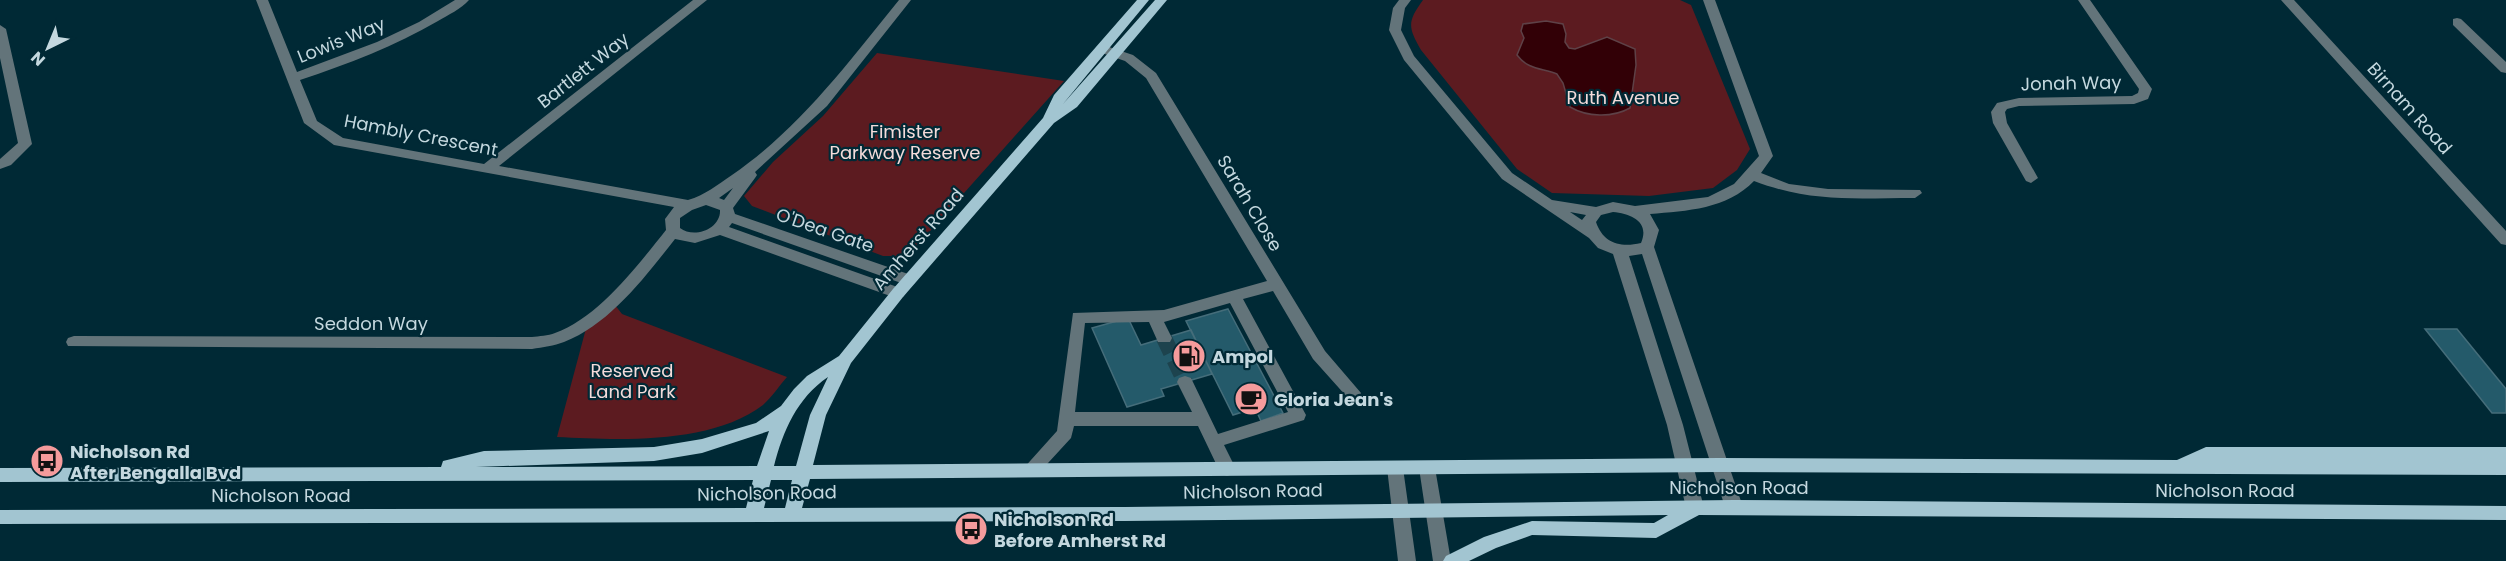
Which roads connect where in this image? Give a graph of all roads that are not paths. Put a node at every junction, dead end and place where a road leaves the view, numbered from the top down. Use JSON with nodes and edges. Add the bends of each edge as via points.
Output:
{"nodes":[{"id":1,"x":262,"y":0,"type":"edge"},
{"id":2,"x":463,"y":0,"type":"edge"},
{"id":3,"x":701,"y":0,"type":"edge"},
{"id":4,"x":904,"y":0,"type":"edge"},
{"id":5,"x":1143,"y":0,"type":"edge"},
{"id":6,"x":1161,"y":0,"type":"edge"},
{"id":7,"x":1405,"y":0,"type":"edge"},
{"id":8,"x":1709,"y":0,"type":"edge"},
{"id":9,"x":2084,"y":0,"type":"edge"},
{"id":10,"x":2287,"y":0,"type":"edge"},
{"id":11,"x":2457,"y":22,"type":"dead end"},
{"id":12,"x":0,"y":34,"type":"edge"},
{"id":13,"x":1102,"y":49,"type":"junction"},
{"id":14,"x":1118,"y":53,"type":"junction"},
{"id":15,"x":2492,"y":56,"type":"junction"},
{"id":16,"x":2506,"y":56,"type":"edge"},
{"id":17,"x":2506,"y":69,"type":"edge"},
{"id":18,"x":293,"y":78,"type":"junction"},
{"id":19,"x":1049,"y":120,"type":"junction"},
{"id":20,"x":759,"y":163,"type":"junction"},
{"id":21,"x":0,"y":164,"type":"edge"},
{"id":22,"x":488,"y":168,"type":"junction"},
{"id":23,"x":1753,"y":175,"type":"junction"},
{"id":24,"x":2031,"y":178,"type":"dead end"},
{"id":25,"x":1915,"y":193,"type":"dead end"},
{"id":26,"x":622,"y":194,"type":"junction"},
{"id":27,"x":706,"y":200,"type":"junction"},
{"id":28,"x":1544,"y":203,"type":"junction"},
{"id":29,"x":688,"y":205,"type":"junction"},
{"id":30,"x":1677,"y":207,"type":"junction"},
{"id":31,"x":1635,"y":211,"type":"junction"},
{"id":32,"x":726,"y":212,"type":"junction"},
{"id":33,"x":1596,"y":212,"type":"junction"},
{"id":34,"x":674,"y":224,"type":"junction"},
{"id":35,"x":1652,"y":227,"type":"junction"},
{"id":36,"x":718,"y":229,"type":"junction"},
{"id":37,"x":1592,"y":234,"type":"junction"},
{"id":38,"x":690,"y":238,"type":"junction"},
{"id":39,"x":2506,"y":240,"type":"edge"},
{"id":40,"x":1647,"y":247,"type":"junction"},
{"id":41,"x":1620,"y":252,"type":"junction"},
{"id":42,"x":642,"y":269,"type":"junction"},
{"id":43,"x":909,"y":280,"type":"junction"},
{"id":44,"x":1277,"y":284,"type":"junction"},
{"id":45,"x":898,"y":293,"type":"junction"},
{"id":46,"x":1234,"y":296,"type":"junction"},
{"id":47,"x":1154,"y":316,"type":"junction"},
{"id":48,"x":1164,"y":338,"type":"tunnel mouth"},
{"id":49,"x":74,"y":342,"type":"dead end"},
{"id":50,"x":845,"y":360,"type":"junction"},
{"id":51,"x":1185,"y":382,"type":"tunnel mouth"},
{"id":52,"x":1353,"y":393,"type":"dead end"},
{"id":53,"x":788,"y":410,"type":"junction"},
{"id":54,"x":1067,"y":419,"type":"junction"},
{"id":55,"x":1203,"y":419,"type":"junction"},
{"id":56,"x":1214,"y":442,"type":"junction"},
{"id":57,"x":2506,"y":454,"type":"edge"},
{"id":58,"x":1720,"y":465,"type":"junction"},
{"id":59,"x":1684,"y":466,"type":"junction"},
{"id":60,"x":2177,"y":466,"type":"junction"},
{"id":61,"x":1395,"y":468,"type":"junction"},
{"id":62,"x":1427,"y":468,"type":"junction"},
{"id":63,"x":2506,"y":468,"type":"edge"},
{"id":64,"x":1227,"y":469,"type":"junction"},
{"id":65,"x":1030,"y":470,"type":"junction"},
{"id":66,"x":423,"y":472,"type":"junction"},
{"id":67,"x":764,"y":473,"type":"junction"},
{"id":68,"x":803,"y":473,"type":"junction"},
{"id":69,"x":0,"y":475,"type":"edge"},
{"id":70,"x":1734,"y":507,"type":"junction"},
{"id":71,"x":1695,"y":508,"type":"junction"},
{"id":72,"x":1399,"y":509,"type":"junction"},
{"id":73,"x":1434,"y":509,"type":"junction"},
{"id":74,"x":2506,"y":513,"type":"edge"},
{"id":75,"x":792,"y":514,"type":"junction"},
{"id":76,"x":753,"y":515,"type":"junction"},
{"id":77,"x":0,"y":517,"type":"edge"},
{"id":78,"x":1407,"y":561,"type":"edge"},
{"id":79,"x":1442,"y":561,"type":"edge"},
{"id":80,"x":1452,"y":561,"type":"edge"}],
"edges":[{"from":1,"to":18,"type":"street","name":"Hambly Crescent"},
{"from":2,"to":18,"type":"street","name":"Lowis Way","via":[[432,22],[348,60]]},
{"from":3,"to":22,"type":"street","name":"Bartlett Way"},
{"from":4,"to":20,"type":"street","via":[[822,103]]},
{"from":5,"to":13,"type":"main road","name":"Amherst Road"},
{"from":6,"to":14,"type":"main road","name":"Amherst Road"},
{"from":7,"to":28,"type":"street","via":[[1399,8],[1395,30],[1408,57],[1507,176]]},
{"from":8,"to":23,"type":"street","via":[[1766,156]]},
{"from":9,"to":24,"type":"street","name":"Jonah Way","via":[[2146,89],[2143,96],[2134,100],[2019,102],[2002,106],[1998,112],[2000,123]]},
{"from":10,"to":39,"type":"street","name":"Birnam Road"},
{"from":11,"to":15,"type":"street"},
{"from":12,"to":21,"type":"street","via":[[25,144]]},
{"from":13,"to":14,"type":"street","name":"Sarah Close"},
{"from":13,"to":19,"type":"main road","name":"Amherst Road","via":[[1059,98]]},
{"from":14,"to":19,"type":"main road","name":"Amherst Road","via":[[1072,104]]},
{"from":14,"to":44,"type":"street","name":"Sarah Close","via":[[1151,75]]},
{"from":15,"to":16,"type":"street"},
{"from":15,"to":17,"type":"street"},
{"from":18,"to":22,"type":"street","name":"Hambly Crescent","via":[[311,123],[339,142]]},
{"from":19,"to":43,"type":"main road","name":"Amherst Road"},
{"from":20,"to":27,"type":"street","name":"Hambly Crescent"},
{"from":20,"to":32,"type":"street"},
{"from":22,"to":26,"type":"street","name":"Hambly Crescent"},
{"from":23,"to":25,"type":"street","via":[[1787,188],[1828,194]]},
{"from":23,"to":30,"type":"street","via":[[1726,196]]},
{"from":26,"to":29,"type":"street","name":"Hambly Crescent"},
{"from":26,"to":34,"type":"street","name":"Hambly Crescent"},
{"from":27,"to":29,"type":"street","name":"Hambly Crescent"},
{"from":27,"to":32,"type":"street","via":[[718,202]]},
{"from":28,"to":33,"type":"street"},
{"from":28,"to":37,"type":"street"},
{"from":29,"to":34,"type":"street","name":"Hambly Crescent"},
{"from":30,"to":31,"type":"street"},
{"from":30,"to":35,"type":"street"},
{"from":31,"to":33,"type":"street","via":[[1613,207]]},
{"from":31,"to":35,"type":"street"},
{"from":32,"to":36,"type":"street","via":[[726,222]]},
{"from":32,"to":43,"type":"street","name":"O'Dea Gate"},
{"from":33,"to":37,"type":"street","via":[[1589,221]]},
{"from":34,"to":38,"type":"street","name":"Hambly Crescent","via":[[681,236]]},
{"from":34,"to":42,"type":"street","name":"Seddon Way"},
{"from":35,"to":40,"type":"street"},
{"from":36,"to":38,"type":"street"},
{"from":36,"to":45,"type":"street","name":"O'Dea Gate"},
{"from":37,"to":41,"type":"street"},
{"from":38,"to":42,"type":"street","name":"Seddon Way"},
{"from":40,"to":41,"type":"street"},
{"from":40,"to":58,"type":"street"},
{"from":41,"to":59,"type":"street","via":[[1675,425]]},
{"from":42,"to":49,"type":"street","name":"Seddon Way","via":[[584,324],[559,338],[532,343]]},
{"from":43,"to":45,"type":"main road","name":"Amherst Road"},
{"from":44,"to":46,"type":"street"},
{"from":44,"to":52,"type":"street","name":"Sarah Close","via":[[1319,355]]},
{"from":45,"to":50,"type":"main road","name":"Amherst Road"},
{"from":46,"to":47,"type":"street"},
{"from":46,"to":56,"type":"street","via":[[1298,415]]},
{"from":47,"to":48,"type":"street"},
{"from":47,"to":54,"type":"street","via":[[1078,317]]},
{"from":50,"to":53,"type":"main road","name":"Amherst Road","via":[[812,381]]},
{"from":50,"to":68,"type":"main road","name":"Amherst Road","via":[[818,415]]},
{"from":51,"to":55,"type":"street"},
{"from":53,"to":66,"type":"main road","via":[[761,428],[702,447],[654,454],[484,458]]},
{"from":53,"to":67,"type":"main road","name":"Amherst Road","via":[[777,430]]},
{"from":54,"to":55,"type":"street"},
{"from":54,"to":65,"type":"street","via":[[1065,433]]},
{"from":55,"to":56,"type":"street"},
{"from":56,"to":64,"type":"street"},
{"from":57,"to":60,"type":"main road","via":[[2206,453]]},
{"from":58,"to":59,"type":"main road","name":"Nicholson Road"},
{"from":58,"to":60,"type":"main road","name":"Nicholson Road"},
{"from":58,"to":70,"type":"street"},
{"from":59,"to":62,"type":"main road","name":"Nicholson Road"},
{"from":59,"to":71,"type":"street"},
{"from":60,"to":63,"type":"main road","name":"Nicholson Road"},
{"from":61,"to":62,"type":"main road","name":"Nicholson Road"},
{"from":61,"to":64,"type":"main road","name":"Nicholson Road"},
{"from":61,"to":72,"type":"street"},
{"from":62,"to":73,"type":"street"},
{"from":64,"to":65,"type":"main road","name":"Nicholson Road"},
{"from":65,"to":68,"type":"main road","name":"Nicholson Road"},
{"from":66,"to":67,"type":"main road","name":"Nicholson Road"},
{"from":66,"to":69,"type":"main road","name":"Nicholson Road"},
{"from":67,"to":68,"type":"main road","name":"Nicholson Road"},
{"from":67,"to":76,"type":"main road","name":"Amherst Road"},
{"from":68,"to":75,"type":"main road","name":"Amherst Road"},
{"from":70,"to":71,"type":"main road","name":"Nicholson Road"},
{"from":70,"to":74,"type":"main road","name":"Nicholson Road"},
{"from":71,"to":73,"type":"main road","name":"Nicholson Road"},
{"from":71,"to":80,"type":"main road","via":[[1656,531],[1532,528],[1490,542]]},
{"from":72,"to":73,"type":"main road","name":"Nicholson Road"},
{"from":72,"to":75,"type":"main road","name":"Nicholson Road"},
{"from":72,"to":78,"type":"street"},
{"from":73,"to":79,"type":"street"},
{"from":75,"to":76,"type":"main road","name":"Nicholson Road"},
{"from":76,"to":77,"type":"main road","name":"Nicholson Road"}]}
